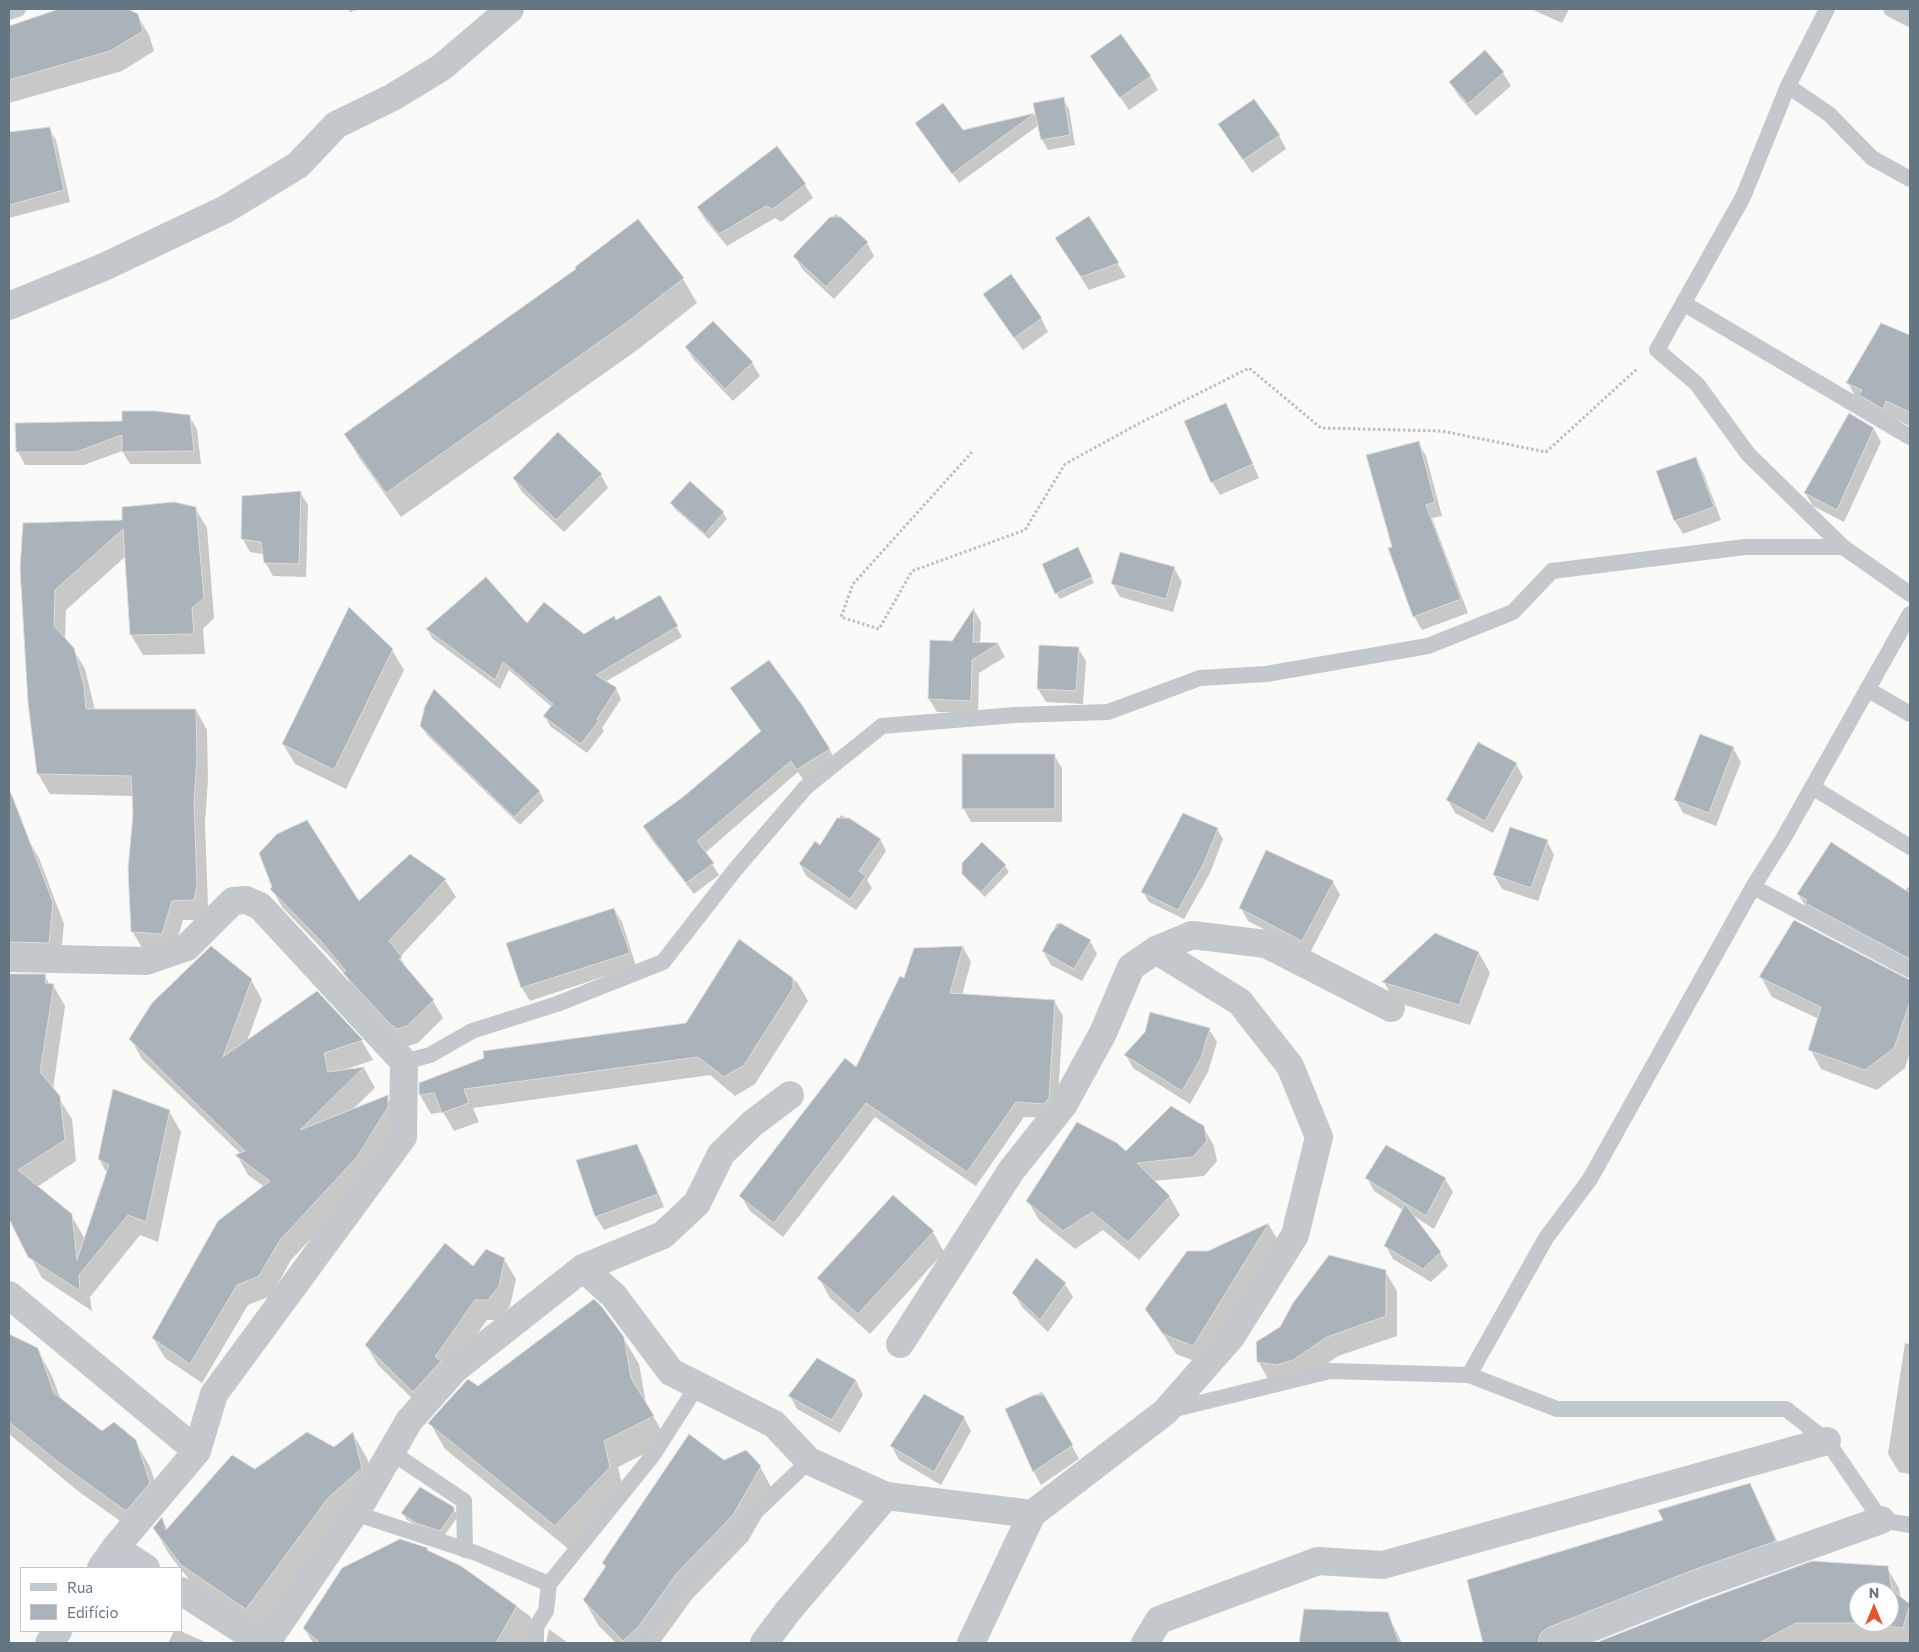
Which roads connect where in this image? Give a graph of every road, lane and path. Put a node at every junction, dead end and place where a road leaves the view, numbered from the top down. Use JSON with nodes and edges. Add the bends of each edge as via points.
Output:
{"nodes":[{"id":1,"x":18,"y":9,"type":"edge"},
{"id":2,"x":510,"y":9,"type":"edge"},
{"id":3,"x":1827,"y":9,"type":"edge"},
{"id":4,"x":1891,"y":9,"type":"edge"},
{"id":5,"x":9,"y":12,"type":"edge"},
{"id":6,"x":1910,"y":19,"type":"edge"},
{"id":7,"x":1788,"y":86,"type":"junction"},
{"id":8,"x":1910,"y":179,"type":"edge"},
{"id":9,"x":1683,"y":303,"type":"junction"},
{"id":10,"x":9,"y":306,"type":"edge"},
{"id":11,"x":1657,"y":350,"type":"junction"},
{"id":12,"x":1910,"y":437,"type":"edge"},
{"id":13,"x":972,"y":452,"type":"dead end"},
{"id":14,"x":1843,"y":547,"type":"junction"},
{"id":15,"x":1910,"y":594,"type":"edge"},
{"id":16,"x":1910,"y":614,"type":"edge"},
{"id":17,"x":1867,"y":689,"type":"junction"},
{"id":18,"x":1910,"y":714,"type":"edge"},
{"id":19,"x":1812,"y":786,"type":"junction"},
{"id":20,"x":1910,"y":847,"type":"edge"},
{"id":21,"x":1753,"y":887,"type":"junction"},
{"id":22,"x":1156,"y":950,"type":"junction"},
{"id":23,"x":9,"y":958,"type":"edge"},
{"id":24,"x":1910,"y":970,"type":"edge"},
{"id":25,"x":1391,"y":1008,"type":"dead end"},
{"id":26,"x":404,"y":1062,"type":"junction"},
{"id":27,"x":790,"y":1095,"type":"dead end"},
{"id":28,"x":583,"y":1268,"type":"junction"},
{"id":29,"x":9,"y":1295,"type":"edge"},
{"id":30,"x":900,"y":1344,"type":"dead end"},
{"id":31,"x":1469,"y":1375,"type":"junction"},
{"id":32,"x":697,"y":1386,"type":"junction"},
{"id":33,"x":1165,"y":1412,"type":"junction"},
{"id":34,"x":1827,"y":1441,"type":"junction"},
{"id":35,"x":197,"y":1451,"type":"junction"},
{"id":36,"x":391,"y":1452,"type":"junction"},
{"id":37,"x":809,"y":1460,"type":"junction"},
{"id":38,"x":886,"y":1496,"type":"junction"},
{"id":39,"x":354,"y":1513,"type":"junction"},
{"id":40,"x":1032,"y":1514,"type":"junction"},
{"id":41,"x":1881,"y":1520,"type":"junction"},
{"id":42,"x":1910,"y":1525,"type":"edge"},
{"id":43,"x":465,"y":1550,"type":"junction"},
{"id":44,"x":108,"y":1558,"type":"edge"},
{"id":45,"x":142,"y":1567,"type":"edge"},
{"id":46,"x":549,"y":1584,"type":"junction"},
{"id":47,"x":182,"y":1592,"type":"edge"},
{"id":48,"x":57,"y":1632,"type":"edge"},
{"id":49,"x":49,"y":1643,"type":"edge"},
{"id":50,"x":262,"y":1643,"type":"edge"},
{"id":51,"x":266,"y":1643,"type":"edge"},
{"id":52,"x":536,"y":1643,"type":"edge"},
{"id":53,"x":639,"y":1643,"type":"edge"},
{"id":54,"x":764,"y":1643,"type":"edge"},
{"id":55,"x":971,"y":1643,"type":"edge"},
{"id":56,"x":1145,"y":1643,"type":"edge"},
{"id":57,"x":1553,"y":1643,"type":"edge"}],
"edges":[{"from":1,"to":5,"type":"lane"},
{"from":2,"to":10,"type":"street","via":[[442,67],[393,97],[336,125],[298,165],[226,209],[106,266]]},
{"from":3,"to":7,"type":"lane"},
{"from":4,"to":6,"type":"lane"},
{"from":7,"to":8,"type":"lane","via":[[1829,114],[1872,158]]},
{"from":7,"to":9,"type":"lane","via":[[1743,197]]},
{"from":9,"to":11,"type":"lane"},
{"from":9,"to":12,"type":"lane"},
{"from":11,"to":13,"type":"path","via":[[1546,452],[1442,431],[1321,428],[1249,368],[1065,464],[1025,530],[912,571],[879,629],[841,617],[853,584]]},
{"from":11,"to":14,"type":"lane","via":[[1697,384],[1748,454]]},
{"from":14,"to":15,"type":"lane"},
{"from":14,"to":26,"type":"lane","via":[[1744,547],[1552,571],[1513,612],[1428,646],[1266,674],[1200,678],[1108,712],[1015,715],[882,726],[806,787],[734,871],[663,962],[556,1004],[472,1032],[430,1055]]},
{"from":16,"to":17,"type":"lane"},
{"from":17,"to":18,"type":"lane"},
{"from":17,"to":19,"type":"lane"},
{"from":19,"to":20,"type":"lane"},
{"from":19,"to":21,"type":"lane"},
{"from":21,"to":24,"type":"lane"},
{"from":21,"to":31,"type":"lane","via":[[1590,1179],[1546,1238]]},
{"from":22,"to":25,"type":"street","via":[[1192,935],[1266,944]]},
{"from":22,"to":30,"type":"street","via":[[1131,967],[1103,1033],[1064,1104],[1011,1171]]},
{"from":22,"to":33,"type":"street","via":[[1240,1002],[1290,1066],[1319,1137],[1296,1236],[1231,1337]]},
{"from":23,"to":26,"type":"street","via":[[146,961],[187,947],[233,901],[246,900],[260,906]]},
{"from":26,"to":35,"type":"street","via":[[404,1137],[214,1394]]},
{"from":27,"to":28,"type":"street","via":[[753,1123],[721,1154],[697,1203],[664,1235]]},
{"from":28,"to":32,"type":"street","via":[[614,1296],[671,1372]]},
{"from":28,"to":36,"type":"street","via":[[455,1369],[408,1421]]},
{"from":29,"to":35,"type":"street"},
{"from":31,"to":33,"type":"lane","via":[[1330,1370]]},
{"from":31,"to":34,"type":"lane","via":[[1557,1409],[1786,1409]]},
{"from":32,"to":37,"type":"street","via":[[774,1424]]},
{"from":32,"to":46,"type":"lane","via":[[653,1455]]},
{"from":33,"to":40,"type":"street"},
{"from":34,"to":41,"type":"lane"},
{"from":34,"to":56,"type":"street","via":[[1383,1565],[1318,1561],[1159,1620]]},
{"from":35,"to":44,"type":"street"},
{"from":36,"to":39,"type":"street"},
{"from":36,"to":43,"type":"lane","via":[[464,1502]]},
{"from":37,"to":38,"type":"street"},
{"from":37,"to":53,"type":"lane","via":[[685,1579]]},
{"from":38,"to":40,"type":"street"},
{"from":38,"to":54,"type":"street"},
{"from":39,"to":43,"type":"lane"},
{"from":39,"to":51,"type":"street"},
{"from":40,"to":55,"type":"street"},
{"from":41,"to":42,"type":"lane"},
{"from":41,"to":57,"type":"street","via":[[1699,1585]]},
{"from":43,"to":46,"type":"lane"},
{"from":44,"to":45,"type":"street"},
{"from":46,"to":52,"type":"lane","via":[[546,1611],[536,1626]]},
{"from":47,"to":50,"type":"street"},
{"from":48,"to":49,"type":"street"}]}
